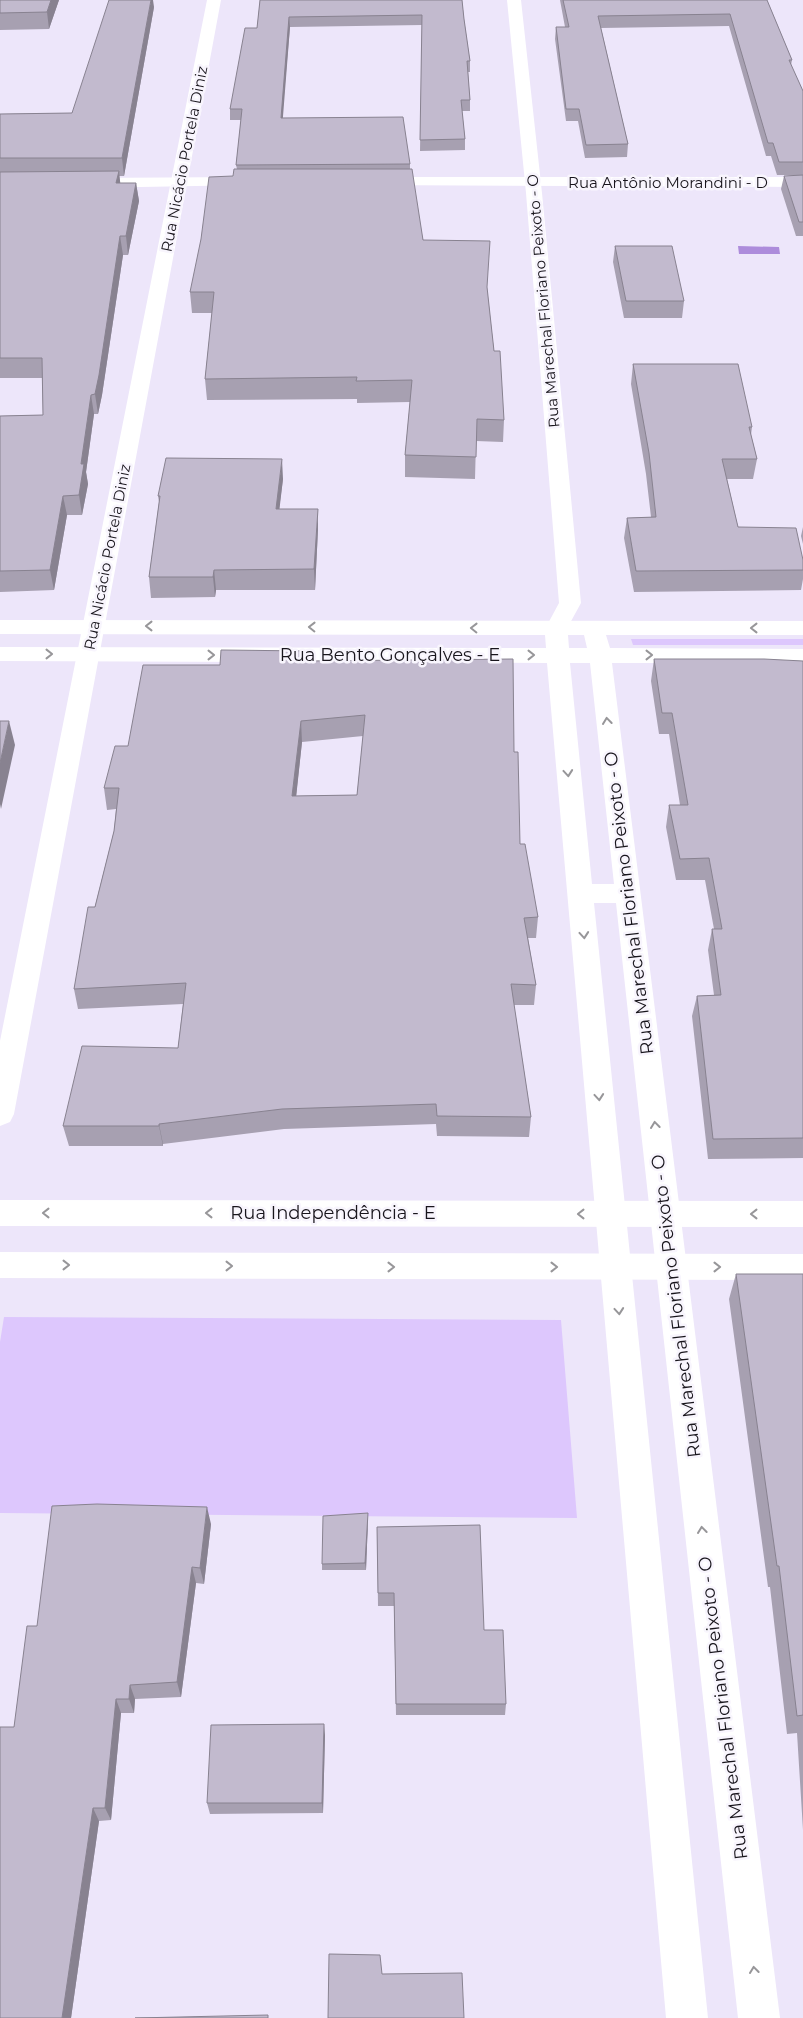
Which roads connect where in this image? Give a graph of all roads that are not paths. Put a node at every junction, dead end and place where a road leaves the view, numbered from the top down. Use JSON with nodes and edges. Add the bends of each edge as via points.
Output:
{"nodes":[{"id":1,"x":214,"y":0,"type":"edge"},
{"id":2,"x":514,"y":0,"type":"edge"},
{"id":3,"x":179,"y":182,"type":"junction"},
{"id":4,"x":259,"y":182,"type":"edge"},
{"id":5,"x":356,"y":182,"type":"edge"},
{"id":6,"x":533,"y":182,"type":"junction"},
{"id":7,"x":803,"y":182,"type":"edge"},
{"id":8,"x":66,"y":183,"type":"edge"},
{"id":9,"x":570,"y":603,"type":"junction"},
{"id":10,"x":94,"y":626,"type":"junction"},
{"id":11,"x":0,"y":627,"type":"edge"},
{"id":12,"x":803,"y":628,"type":"edge"},
{"id":13,"x":557,"y":642,"type":"junction"},
{"id":14,"x":597,"y":642,"type":"junction"},
{"id":15,"x":0,"y":654,"type":"edge"},
{"id":16,"x":88,"y":655,"type":"junction"},
{"id":17,"x":803,"y":656,"type":"edge"},
{"id":18,"x":580,"y":893,"type":"junction"},
{"id":19,"x":627,"y":894,"type":"junction"},
{"id":20,"x":0,"y":1114,"type":"edge"},
{"id":21,"x":0,"y":1213,"type":"edge"},
{"id":22,"x":611,"y":1214,"type":"junction"},
{"id":23,"x":665,"y":1214,"type":"junction"},
{"id":24,"x":803,"y":1214,"type":"edge"},
{"id":25,"x":0,"y":1265,"type":"edge"},
{"id":26,"x":615,"y":1267,"type":"junction"},
{"id":27,"x":671,"y":1267,"type":"junction"},
{"id":28,"x":803,"y":1267,"type":"edge"},
{"id":29,"x":687,"y":2018,"type":"edge"},
{"id":30,"x":760,"y":2018,"type":"edge"}],
"edges":[{"from":1,"to":3,"type":"street","name":"Rua Nicácio Portela Diniz"},
{"from":2,"to":6,"type":"street","name":"Rua Marechal Floriano Peixoto - O"},
{"from":3,"to":4,"type":"street"},
{"from":3,"to":8,"type":"street"},
{"from":3,"to":10,"type":"street","name":"Rua Nicácio Portela Diniz"},
{"from":5,"to":6,"type":"street","name":"Rua Antônio Morandini - D"},
{"from":6,"to":7,"type":"street","name":"Rua Antônio Morandini - D"},
{"from":6,"to":9,"type":"street","name":"Rua Marechal Floriano Peixoto - O"},
{"from":9,"to":13,"type":"street"},
{"from":9,"to":14,"type":"street"},
{"from":10,"to":11,"type":"street","name":"Rua Bento Gonçalves - E"},
{"from":13,"to":10,"type":"street","name":"Rua Bento Gonçalves - E","one_way":true},
{"from":10,"to":16,"type":"street","name":"Rua Nicácio Portela Diniz"},
{"from":12,"to":14,"type":"street","one_way":true},
{"from":13,"to":14,"type":"street","name":"Rua Bento Gonçalves - E"},
{"from":16,"to":13,"type":"street","name":"Rua Bento Gonçalves - E","one_way":true},
{"from":13,"to":18,"type":"street","one_way":true},
{"from":14,"to":17,"type":"street","one_way":true},
{"from":19,"to":14,"type":"street","name":"Rua Marechal Floriano Peixoto - O","one_way":true},
{"from":15,"to":16,"type":"street","name":"Rua Bento Gonçalves - E","one_way":true},
{"from":16,"to":20,"type":"street","name":"Rua Nicácio Portela Diniz"},
{"from":18,"to":19,"type":"street"},
{"from":18,"to":22,"type":"street","one_way":true},
{"from":23,"to":19,"type":"street","name":"Rua Marechal Floriano Peixoto - O","one_way":true},
{"from":22,"to":21,"type":"street","name":"Rua Independência - E","one_way":true},
{"from":22,"to":23,"type":"street","name":"Rua Independência - E"},
{"from":22,"to":26,"type":"street"},
{"from":24,"to":23,"type":"street","name":"Rua Independência - E","one_way":true},
{"from":23,"to":27,"type":"street","name":"Rua Marechal Floriano Peixoto - O"},
{"from":25,"to":26,"type":"street","one_way":true},
{"from":26,"to":27,"type":"street"},
{"from":26,"to":29,"type":"street","one_way":true},
{"from":27,"to":28,"type":"street","one_way":true},
{"from":30,"to":27,"type":"street","name":"Rua Marechal Floriano Peixoto - O","one_way":true}]}
